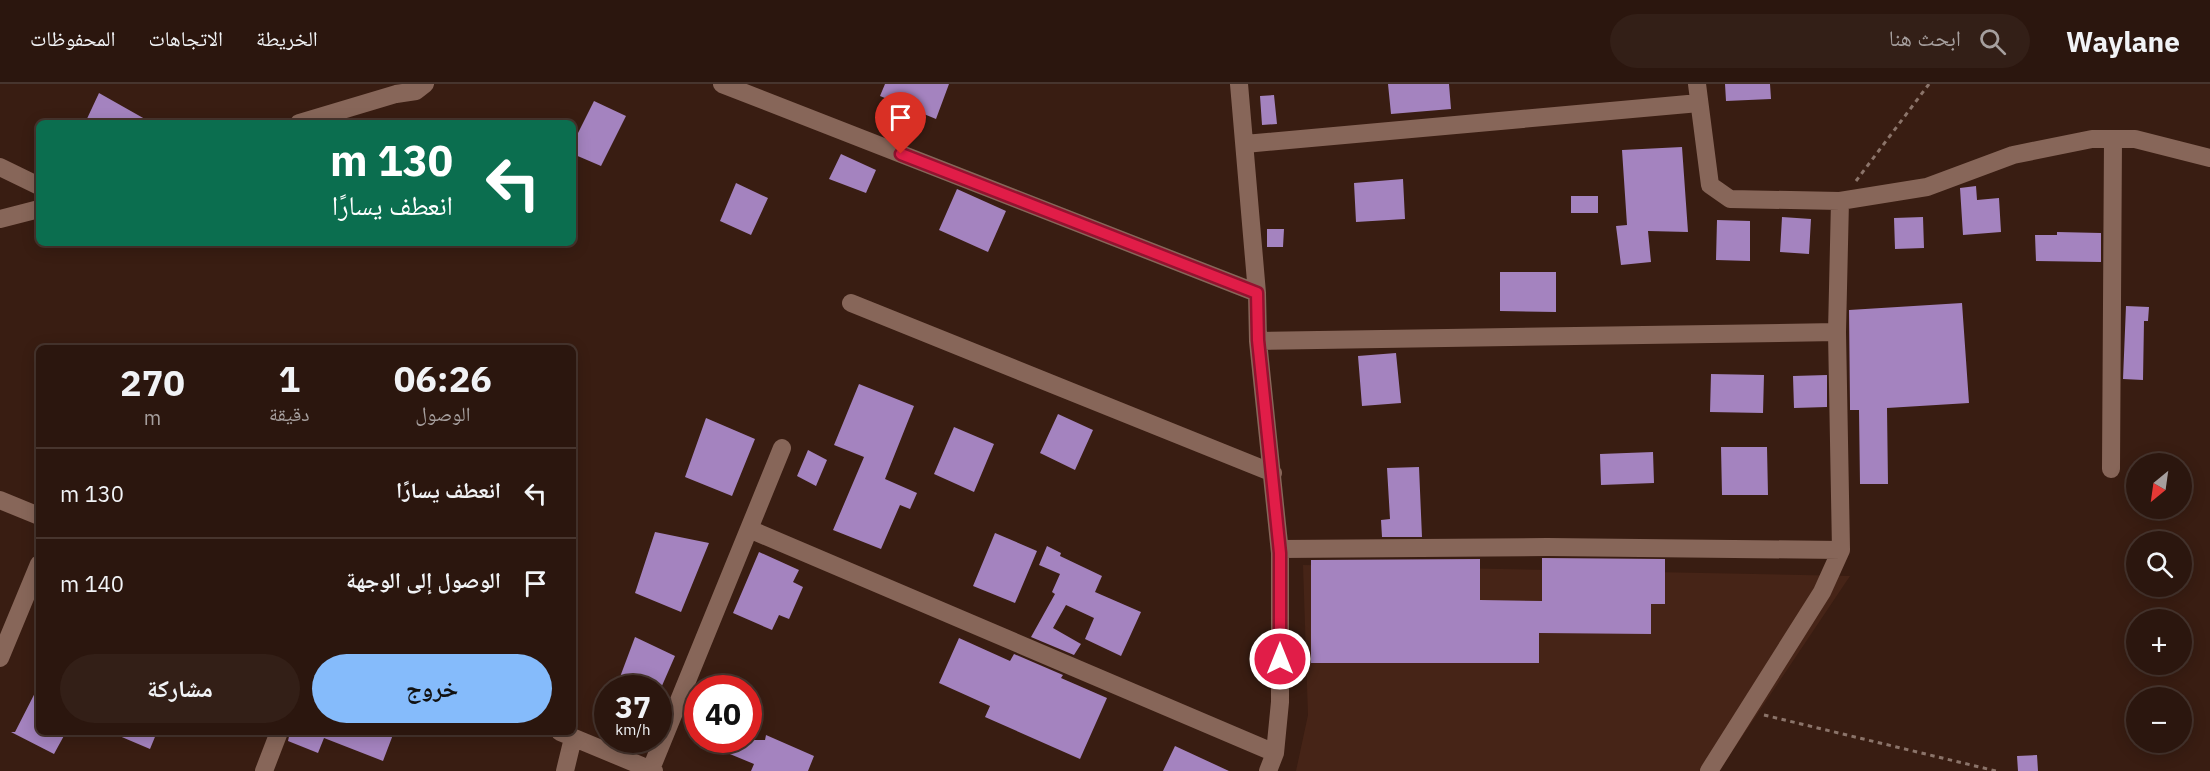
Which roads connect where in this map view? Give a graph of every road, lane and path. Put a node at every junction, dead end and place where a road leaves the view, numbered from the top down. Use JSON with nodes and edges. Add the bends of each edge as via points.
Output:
{"nodes":[{"id":1,"x":376,"y":84,"type":"edge"},
{"id":2,"x":425,"y":84,"type":"edge"},
{"id":3,"x":722,"y":84,"type":"edge"},
{"id":4,"x":1239,"y":84,"type":"edge"},
{"id":5,"x":1697,"y":84,"type":"edge"},
{"id":6,"x":1929,"y":84,"type":"edge"},
{"id":7,"x":396,"y":94,"type":"junction"},
{"id":8,"x":1699,"y":103,"type":"junction"},
{"id":9,"x":309,"y":120,"type":"edge"},
{"id":10,"x":2113,"y":139,"type":"junction"},
{"id":11,"x":1245,"y":144,"type":"junction"},
{"id":12,"x":2210,"y":158,"type":"edge"},
{"id":13,"x":0,"y":167,"type":"edge"},
{"id":14,"x":36,"y":185,"type":"edge"},
{"id":15,"x":1840,"y":201,"type":"junction"},
{"id":16,"x":36,"y":209,"type":"edge"},
{"id":17,"x":0,"y":219,"type":"edge"},
{"id":18,"x":1257,"y":293,"type":"junction"},
{"id":19,"x":851,"y":303,"type":"dead end"},
{"id":20,"x":1837,"y":332,"type":"junction"},
{"id":21,"x":1258,"y":340,"type":"junction"},
{"id":22,"x":782,"y":448,"type":"dead end"},
{"id":23,"x":2111,"y":469,"type":"dead end"},
{"id":24,"x":1273,"y":473,"type":"junction"},
{"id":25,"x":0,"y":500,"type":"edge"},
{"id":26,"x":36,"y":515,"type":"edge"},
{"id":27,"x":749,"y":529,"type":"junction"},
{"id":28,"x":1280,"y":549,"type":"junction"},
{"id":29,"x":1841,"y":550,"type":"junction"},
{"id":30,"x":36,"y":571,"type":"edge"},
{"id":31,"x":0,"y":658,"type":"edge"},
{"id":32,"x":1746,"y":711,"type":"junction"},
{"id":33,"x":278,"y":735,"type":"edge"},
{"id":34,"x":566,"y":735,"type":"edge"},
{"id":35,"x":1275,"y":753,"type":"junction"},
{"id":36,"x":653,"y":770,"type":"edge"},
{"id":37,"x":264,"y":771,"type":"edge"},
{"id":38,"x":565,"y":771,"type":"edge"},
{"id":39,"x":1268,"y":771,"type":"edge"},
{"id":40,"x":1709,"y":771,"type":"edge"},
{"id":41,"x":1996,"y":771,"type":"edge"}],
"edges":[{"from":1,"to":7,"type":"street"},
{"from":2,"to":7,"type":"street","via":[[416,91]]},
{"from":3,"to":18,"type":"street"},
{"from":4,"to":11,"type":"street"},
{"from":5,"to":8,"type":"street"},
{"from":6,"to":15,"type":"path"},
{"from":7,"to":9,"type":"street"},
{"from":8,"to":11,"type":"street"},
{"from":8,"to":15,"type":"street","via":[[1710,185],[1730,200]]},
{"from":10,"to":12,"type":"street","via":[[2135,139]]},
{"from":10,"to":15,"type":"street","via":[[2092,139],[2013,155],[1927,187]]},
{"from":10,"to":23,"type":"street"},
{"from":11,"to":18,"type":"street"},
{"from":13,"to":14,"type":"street"},
{"from":15,"to":20,"type":"street"},
{"from":16,"to":17,"type":"street"},
{"from":18,"to":21,"type":"street"},
{"from":19,"to":24,"type":"street"},
{"from":20,"to":21,"type":"street"},
{"from":20,"to":29,"type":"street"},
{"from":21,"to":24,"type":"street"},
{"from":22,"to":27,"type":"street"},
{"from":24,"to":28,"type":"street"},
{"from":25,"to":26,"type":"street"},
{"from":27,"to":35,"type":"street"},
{"from":27,"to":36,"type":"street"},
{"from":28,"to":29,"type":"street"},
{"from":28,"to":35,"type":"street","via":[[1280,702]]},
{"from":29,"to":32,"type":"street","via":[[1822,592]]},
{"from":30,"to":31,"type":"street"},
{"from":32,"to":40,"type":"street"},
{"from":32,"to":41,"type":"path"},
{"from":33,"to":37,"type":"street"},
{"from":34,"to":36,"type":"street"},
{"from":34,"to":38,"type":"street"},
{"from":35,"to":39,"type":"street"}]}
